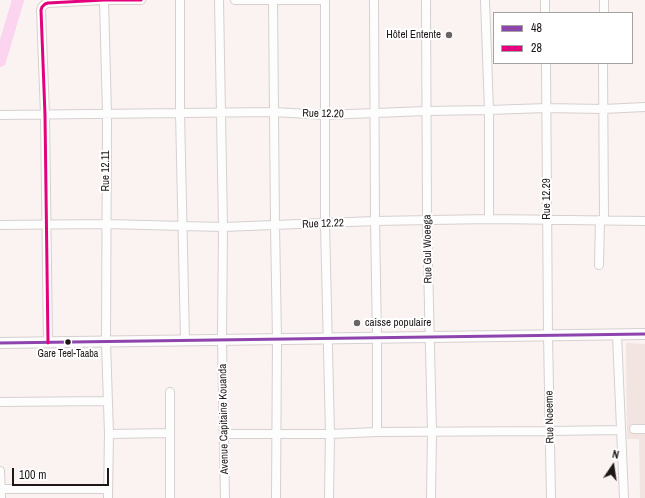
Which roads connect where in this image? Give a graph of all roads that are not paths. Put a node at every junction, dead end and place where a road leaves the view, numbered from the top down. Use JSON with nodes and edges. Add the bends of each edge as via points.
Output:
{"nodes":[{"id":1,"x":104,"y":0,"type":"edge"},
{"id":2,"x":141,"y":0,"type":"edge"},
{"id":3,"x":180,"y":0,"type":"edge"},
{"id":4,"x":219,"y":0,"type":"edge"},
{"id":5,"x":235,"y":0,"type":"edge"},
{"id":6,"x":273,"y":0,"type":"edge"},
{"id":7,"x":325,"y":0,"type":"edge"},
{"id":8,"x":374,"y":0,"type":"edge"},
{"id":9,"x":426,"y":0,"type":"edge"},
{"id":10,"x":485,"y":0,"type":"edge"},
{"id":11,"x":545,"y":0,"type":"edge"},
{"id":12,"x":604,"y":0,"type":"edge"},
{"id":13,"x":545,"y":12,"type":"edge"},
{"id":14,"x":604,"y":12,"type":"edge"},
{"id":15,"x":546,"y":64,"type":"edge"},
{"id":16,"x":603,"y":64,"type":"edge"},
{"id":17,"x":546,"y":108,"type":"junction"},
{"id":18,"x":645,"y":108,"type":"edge"},
{"id":19,"x":603,"y":109,"type":"junction"},
{"id":20,"x":426,"y":110,"type":"junction"},
{"id":21,"x":489,"y":110,"type":"junction"},
{"id":22,"x":274,"y":112,"type":"junction"},
{"id":23,"x":180,"y":113,"type":"junction"},
{"id":24,"x":221,"y":113,"type":"junction"},
{"id":25,"x":374,"y":113,"type":"junction"},
{"id":26,"x":106,"y":114,"type":"junction"},
{"id":27,"x":0,"y":115,"type":"edge"},
{"id":28,"x":45,"y":115,"type":"junction"},
{"id":29,"x":325,"y":115,"type":"junction"},
{"id":30,"x":489,"y":219,"type":"junction"},
{"id":31,"x":547,"y":220,"type":"junction"},
{"id":32,"x":602,"y":220,"type":"junction"},
{"id":33,"x":427,"y":221,"type":"junction"},
{"id":34,"x":645,"y":221,"type":"edge"},
{"id":35,"x":375,"y":222,"type":"junction"},
{"id":36,"x":106,"y":224,"type":"junction"},
{"id":37,"x":325,"y":224,"type":"junction"},
{"id":38,"x":0,"y":225,"type":"edge"},
{"id":39,"x":46,"y":225,"type":"junction"},
{"id":40,"x":275,"y":225,"type":"junction"},
{"id":41,"x":183,"y":226,"type":"junction"},
{"id":42,"x":223,"y":227,"type":"junction"},
{"id":43,"x":599,"y":265,"type":"dead end"},
{"id":44,"x":645,"y":334,"type":"edge"},
{"id":45,"x":548,"y":335,"type":"junction"},
{"id":46,"x":617,"y":335,"type":"junction"},
{"id":47,"x":430,"y":337,"type":"junction"},
{"id":48,"x":327,"y":338,"type":"junction"},
{"id":49,"x":377,"y":338,"type":"junction"},
{"id":50,"x":277,"y":339,"type":"junction"},
{"id":51,"x":185,"y":340,"type":"junction"},
{"id":52,"x":222,"y":340,"type":"junction"},
{"id":53,"x":106,"y":342,"type":"junction"},
{"id":54,"x":0,"y":343,"type":"edge"},
{"id":55,"x":48,"y":343,"type":"junction"},
{"id":56,"x":170,"y":392,"type":"dead end"},
{"id":57,"x":108,"y":401,"type":"junction"},
{"id":58,"x":0,"y":402,"type":"edge"},
{"id":59,"x":634,"y":429,"type":"dead end"},
{"id":60,"x":645,"y":429,"type":"edge"},
{"id":61,"x":621,"y":430,"type":"junction"},
{"id":62,"x":550,"y":431,"type":"junction"},
{"id":63,"x":377,"y":432,"type":"junction"},
{"id":64,"x":432,"y":432,"type":"junction"},
{"id":65,"x":169,"y":433,"type":"junction"},
{"id":66,"x":276,"y":433,"type":"junction"},
{"id":67,"x":109,"y":434,"type":"junction"},
{"id":68,"x":224,"y":434,"type":"junction"},
{"id":69,"x":330,"y":434,"type":"junction"},
{"id":70,"x":0,"y":471,"type":"edge"},
{"id":71,"x":108,"y":489,"type":"junction"},
{"id":72,"x":1,"y":494,"type":"edge"},
{"id":73,"x":108,"y":498,"type":"edge"},
{"id":74,"x":170,"y":498,"type":"edge"},
{"id":75,"x":225,"y":498,"type":"edge"},
{"id":76,"x":276,"y":498,"type":"edge"},
{"id":77,"x":329,"y":498,"type":"edge"},
{"id":78,"x":431,"y":498,"type":"edge"},
{"id":79,"x":551,"y":498,"type":"edge"},
{"id":80,"x":624,"y":498,"type":"edge"}],
"edges":[{"from":1,"to":2,"type":"street"},
{"from":1,"to":26,"type":"street","name":"Rue 12.11"},
{"from":1,"to":28,"type":"street","via":[[45,4],[42,7]]},
{"from":3,"to":23,"type":"street"},
{"from":4,"to":24,"type":"street","name":"Avenue Capitaine Kouanda"},
{"from":5,"to":6,"type":"street"},
{"from":6,"to":7,"type":"street"},
{"from":6,"to":22,"type":"street"},
{"from":7,"to":29,"type":"street"},
{"from":8,"to":25,"type":"street"},
{"from":9,"to":20,"type":"street","name":"Rue Gul Woeega"},
{"from":10,"to":21,"type":"street"},
{"from":11,"to":13,"type":"street"},
{"from":12,"to":14,"type":"street"},
{"from":15,"to":17,"type":"street","name":"Rue 12.29"},
{"from":16,"to":19,"type":"street"},
{"from":17,"to":19,"type":"street","name":"Rue 12.20"},
{"from":17,"to":21,"type":"street","name":"Rue 12.20"},
{"from":17,"to":31,"type":"street","name":"Rue 12.29"},
{"from":18,"to":19,"type":"street","name":"Rue 12.20"},
{"from":19,"to":32,"type":"street"},
{"from":20,"to":21,"type":"street","name":"Rue 12.20"},
{"from":20,"to":25,"type":"street","name":"Rue 12.20"},
{"from":20,"to":33,"type":"street","name":"Rue Gul Woeega"},
{"from":21,"to":30,"type":"street"},
{"from":22,"to":24,"type":"street","name":"Rue 12.20"},
{"from":22,"to":29,"type":"street","name":"Rue 12.20"},
{"from":22,"to":40,"type":"street"},
{"from":23,"to":24,"type":"street","name":"Rue 12.20"},
{"from":23,"to":26,"type":"street","name":"Rue 12.20"},
{"from":23,"to":41,"type":"street"},
{"from":24,"to":42,"type":"street","name":"Avenue Capitaine Kouanda"},
{"from":25,"to":29,"type":"street","name":"Rue 12.20"},
{"from":25,"to":35,"type":"street"},
{"from":26,"to":28,"type":"street","name":"Rue 12.20"},
{"from":26,"to":36,"type":"street","name":"Rue 12.11"},
{"from":27,"to":28,"type":"street","name":"Rue 12.20"},
{"from":28,"to":39,"type":"street"},
{"from":29,"to":37,"type":"street"},
{"from":30,"to":31,"type":"street","name":"Rue 12.22"},
{"from":30,"to":33,"type":"street","name":"Rue 12.22"},
{"from":31,"to":32,"type":"street","name":"Rue 12.22"},
{"from":31,"to":45,"type":"street","name":"Rue 12.29"},
{"from":32,"to":34,"type":"street","name":"Rue 12.22"},
{"from":32,"to":43,"type":"street"},
{"from":33,"to":35,"type":"street","name":"Rue 12.22"},
{"from":33,"to":47,"type":"street","name":"Rue Gul Woeega"},
{"from":35,"to":37,"type":"street","name":"Rue 12.22"},
{"from":35,"to":49,"type":"street"},
{"from":36,"to":39,"type":"street","name":"Rue 12.22"},
{"from":36,"to":41,"type":"street","name":"Rue 12.22"},
{"from":36,"to":53,"type":"street","name":"Rue 12.11"},
{"from":37,"to":40,"type":"street","name":"Rue 12.22"},
{"from":37,"to":48,"type":"street"},
{"from":38,"to":39,"type":"street","name":"Rue 12.22"},
{"from":39,"to":55,"type":"street"},
{"from":40,"to":42,"type":"street","name":"Rue 12.22"},
{"from":40,"to":50,"type":"street"},
{"from":41,"to":42,"type":"street","name":"Rue 12.22"},
{"from":41,"to":51,"type":"street"},
{"from":42,"to":52,"type":"street","name":"Avenue Capitaine Kouanda"},
{"from":44,"to":46,"type":"main road"},
{"from":45,"to":46,"type":"main road"},
{"from":45,"to":47,"type":"main road"},
{"from":45,"to":62,"type":"street","name":"Rue Noeeme"},
{"from":46,"to":61,"type":"street"},
{"from":47,"to":49,"type":"main road"},
{"from":47,"to":64,"type":"street","name":"Rue Gul Woeega"},
{"from":48,"to":49,"type":"main road"},
{"from":48,"to":50,"type":"main road"},
{"from":48,"to":69,"type":"street"},
{"from":49,"to":63,"type":"street"},
{"from":50,"to":52,"type":"main road"},
{"from":50,"to":66,"type":"street"},
{"from":51,"to":52,"type":"main road"},
{"from":51,"to":53,"type":"main road"},
{"from":52,"to":68,"type":"street","name":"Avenue Capitaine Kouanda"},
{"from":53,"to":55,"type":"main road"},
{"from":53,"to":57,"type":"street","name":"Rue 12.11"},
{"from":54,"to":55,"type":"main road"},
{"from":56,"to":65,"type":"street"},
{"from":57,"to":58,"type":"street"},
{"from":57,"to":67,"type":"street","name":"Rue 12.11"},
{"from":59,"to":60,"type":"street"},
{"from":61,"to":62,"type":"street"},
{"from":61,"to":80,"type":"street"},
{"from":62,"to":64,"type":"street"},
{"from":62,"to":79,"type":"street","name":"Rue Noeeme"},
{"from":63,"to":64,"type":"street"},
{"from":63,"to":69,"type":"street"},
{"from":64,"to":78,"type":"street","name":"Rue Gul Woeega"},
{"from":65,"to":67,"type":"street"},
{"from":65,"to":74,"type":"street"},
{"from":66,"to":68,"type":"street"},
{"from":66,"to":69,"type":"street"},
{"from":66,"to":76,"type":"street"},
{"from":67,"to":71,"type":"street","name":"Rue 12.11"},
{"from":68,"to":75,"type":"street","name":"Avenue Capitaine Kouanda"},
{"from":69,"to":77,"type":"street"},
{"from":70,"to":72,"type":"street"},
{"from":71,"to":72,"type":"street"},
{"from":71,"to":73,"type":"street","name":"Rue 12.11"}]}
